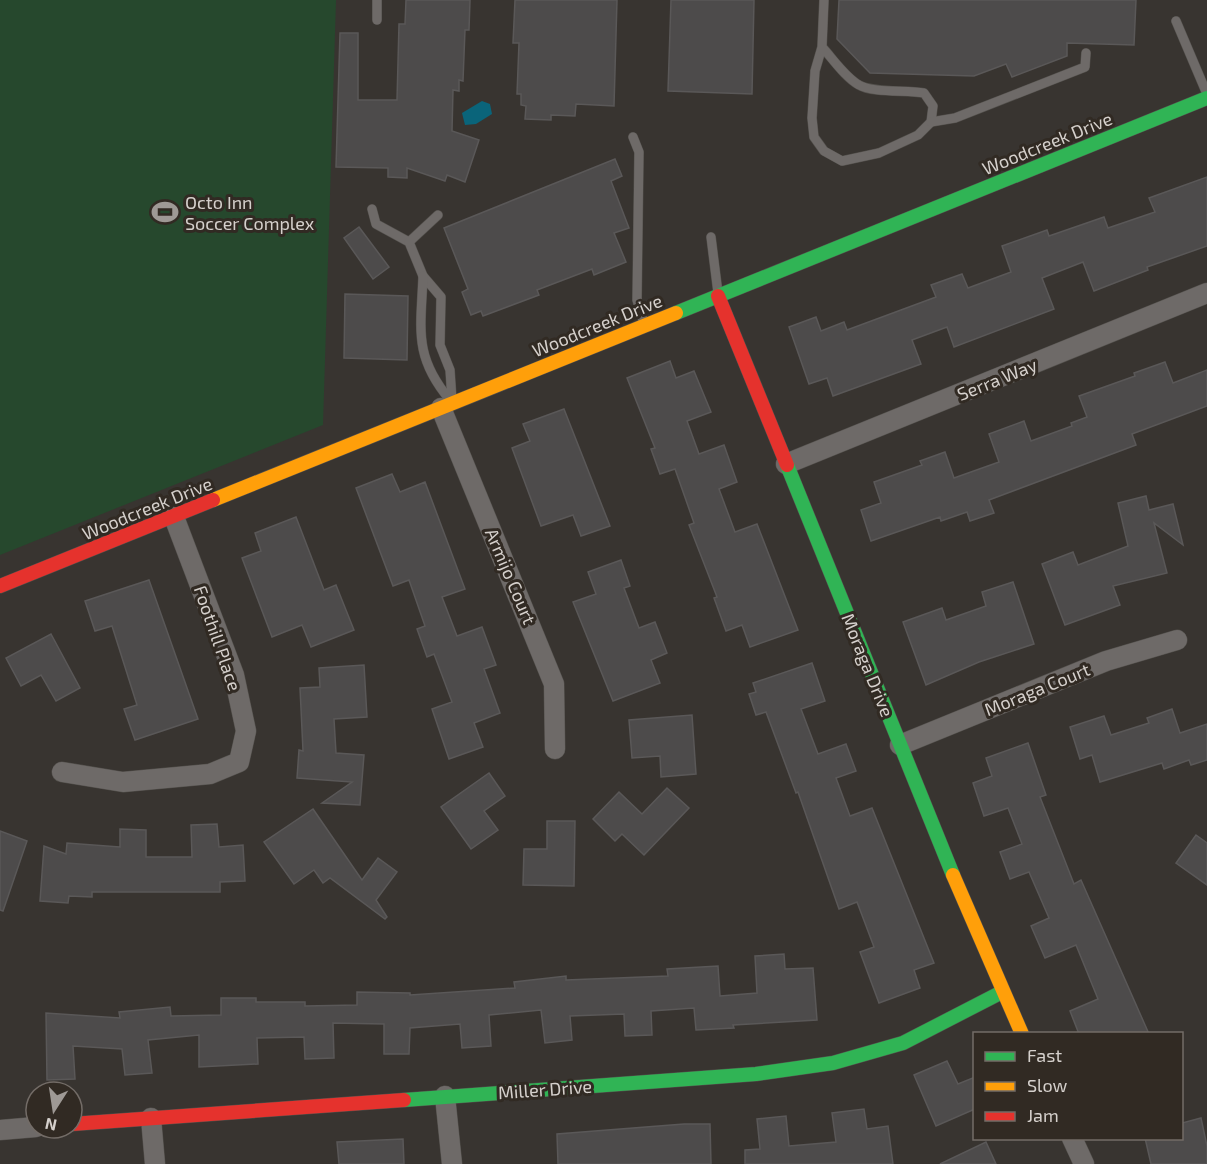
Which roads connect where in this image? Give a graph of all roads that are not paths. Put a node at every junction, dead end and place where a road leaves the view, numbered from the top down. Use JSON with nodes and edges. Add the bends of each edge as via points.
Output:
{"nodes":[{"id":1,"x":377,"y":0,"type":"edge"},
{"id":2,"x":824,"y":0,"type":"edge"},
{"id":3,"x":377,"y":20,"type":"dead end"},
{"id":4,"x":1176,"y":21,"type":"dead end"},
{"id":5,"x":822,"y":47,"type":"junction"},
{"id":6,"x":1086,"y":53,"type":"dead end"},
{"id":7,"x":1207,"y":96,"type":"edge"},
{"id":8,"x":931,"y":122,"type":"junction"},
{"id":9,"x":633,"y":136,"type":"dead end"},
{"id":10,"x":372,"y":209,"type":"dead end"},
{"id":11,"x":438,"y":215,"type":"dead end"},
{"id":12,"x":711,"y":237,"type":"dead end"},
{"id":13,"x":409,"y":242,"type":"junction"},
{"id":14,"x":423,"y":276,"type":"junction"},
{"id":15,"x":1207,"y":293,"type":"edge"},
{"id":16,"x":718,"y":296,"type":"junction"},
{"id":17,"x":644,"y":324,"type":"junction"},
{"id":18,"x":447,"y":405,"type":"junction"},
{"id":19,"x":786,"y":464,"type":"junction"},
{"id":20,"x":174,"y":517,"type":"junction"},
{"id":21,"x":0,"y":586,"type":"edge"},
{"id":22,"x":1177,"y":640,"type":"dead end"},
{"id":23,"x":900,"y":745,"type":"junction"},
{"id":24,"x":555,"y":749,"type":"dead end"},
{"id":25,"x":63,"y":772,"type":"dead end"},
{"id":26,"x":1002,"y":992,"type":"junction"},
{"id":27,"x":1021,"y":1032,"type":"edge"},
{"id":28,"x":445,"y":1096,"type":"junction"},
{"id":29,"x":151,"y":1118,"type":"junction"},
{"id":30,"x":84,"y":1123,"type":"edge"},
{"id":31,"x":24,"y":1128,"type":"edge"},
{"id":32,"x":0,"y":1130,"type":"edge"},
{"id":33,"x":1073,"y":1140,"type":"edge"},
{"id":34,"x":155,"y":1164,"type":"edge"},
{"id":35,"x":452,"y":1164,"type":"edge"},
{"id":36,"x":1084,"y":1164,"type":"edge"}],
"edges":[{"from":1,"to":3,"type":"lane"},
{"from":2,"to":5,"type":"lane"},
{"from":4,"to":7,"type":"lane"},
{"from":5,"to":8,"type":"lane","via":[[858,85],[873,90],[924,93],[933,106]]},
{"from":5,"to":8,"type":"lane","via":[[815,70],[812,118],[814,137],[824,151],[842,161],[864,158],[918,135]]},
{"from":6,"to":8,"type":"lane","via":[[1085,67],[955,118]]},
{"from":7,"to":16,"type":"street","name":"Woodcreek Drive"},
{"from":9,"to":17,"type":"lane","via":[[639,152],[637,300]]},
{"from":10,"to":13,"type":"lane","via":[[376,224]]},
{"from":11,"to":13,"type":"lane"},
{"from":12,"to":16,"type":"lane"},
{"from":13,"to":14,"type":"lane"},
{"from":14,"to":18,"type":"lane","via":[[421,350]]},
{"from":14,"to":18,"type":"lane","via":[[441,297],[440,345],[450,370]]},
{"from":15,"to":19,"type":"street","name":"Serra Way"},
{"from":16,"to":17,"type":"street","name":"Woodcreek Drive"},
{"from":16,"to":19,"type":"street","name":"Moraga Drive"},
{"from":17,"to":18,"type":"street","name":"Woodcreek Drive"},
{"from":18,"to":20,"type":"street","name":"Woodcreek Drive"},
{"from":18,"to":24,"type":"street","name":"Armijo Court","via":[[554,684]]},
{"from":19,"to":23,"type":"street","name":"Moraga Drive"},
{"from":20,"to":21,"type":"street","name":"Woodcreek Drive"},
{"from":20,"to":25,"type":"street","name":"Foothill Place","via":[[234,675],[246,731],[239,762],[210,774],[123,782]]},
{"from":22,"to":23,"type":"street","name":"Moraga Court","via":[[1106,661]]},
{"from":23,"to":26,"type":"street","name":"Moraga Drive"},
{"from":26,"to":27,"type":"street","name":"Moraga Drive"},
{"from":26,"to":28,"type":"street","name":"Miller Drive","via":[[903,1043],[833,1064],[756,1074]]},
{"from":28,"to":29,"type":"street","name":"Miller Drive"},
{"from":28,"to":35,"type":"street"},
{"from":29,"to":30,"type":"street","name":"Miller Drive"},
{"from":29,"to":34,"type":"street"},
{"from":31,"to":32,"type":"street"},
{"from":33,"to":36,"type":"street"}]}
